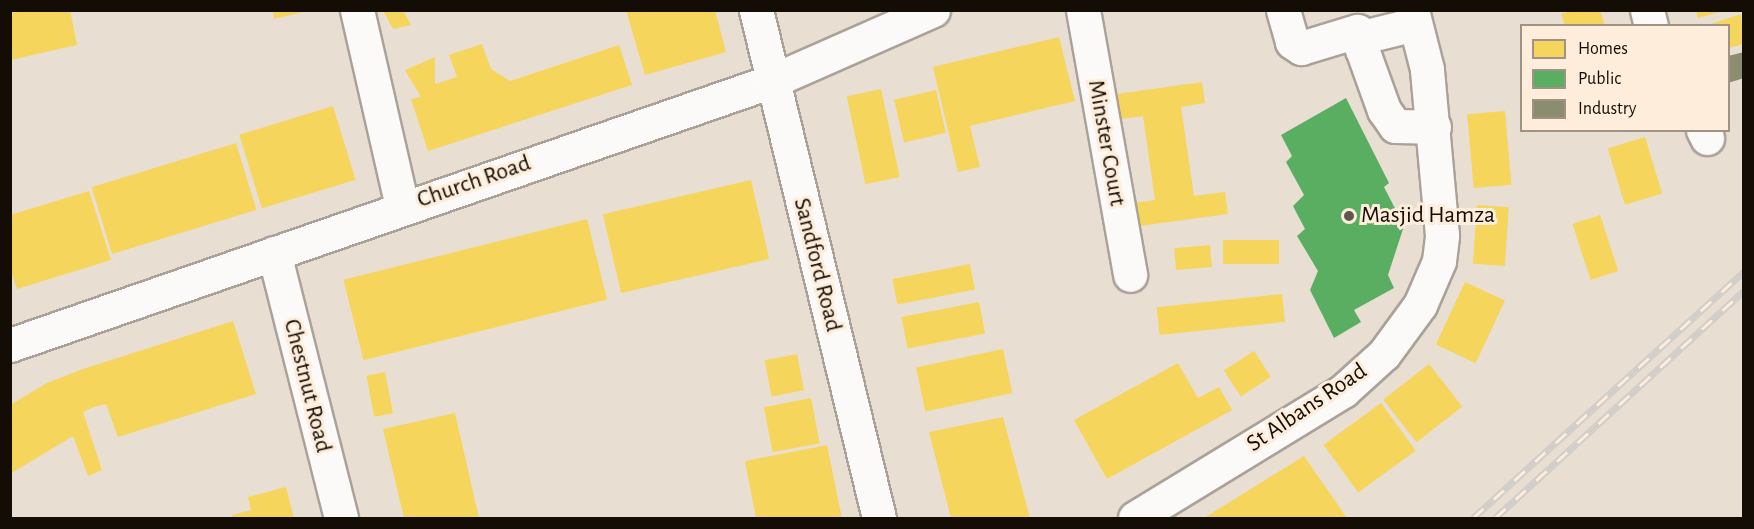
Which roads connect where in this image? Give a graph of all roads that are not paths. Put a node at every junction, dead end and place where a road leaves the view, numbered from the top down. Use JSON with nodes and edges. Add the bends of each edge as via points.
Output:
{"nodes":[{"id":1,"x":357,"y":10,"type":"edge"},
{"id":2,"x":756,"y":10,"type":"edge"},
{"id":3,"x":933,"y":10,"type":"edge"},
{"id":4,"x":1083,"y":10,"type":"edge"},
{"id":5,"x":1283,"y":10,"type":"edge"},
{"id":6,"x":1414,"y":17,"type":"edge"},
{"id":7,"x":1359,"y":26,"type":"edge"},
{"id":8,"x":772,"y":81,"type":"junction"},
{"id":9,"x":1434,"y":127,"type":"junction"},
{"id":10,"x":402,"y":206,"type":"junction"},
{"id":11,"x":274,"y":253,"type":"junction"},
{"id":12,"x":1130,"y":275,"type":"dead end"},
{"id":13,"x":10,"y":345,"type":"edge"},
{"id":14,"x":341,"y":519,"type":"edge"},
{"id":15,"x":879,"y":519,"type":"edge"},
{"id":16,"x":1136,"y":519,"type":"edge"}],
"edges":[{"from":1,"to":10,"type":"street"},
{"from":2,"to":8,"type":"street","name":"Sandford Road"},
{"from":3,"to":8,"type":"street","name":"Church Road"},
{"from":4,"to":12,"type":"street","name":"Minster Court"},
{"from":5,"to":7,"type":"street","via":[[1292,42],[1301,48]]},
{"from":6,"to":7,"type":"street"},
{"from":6,"to":9,"type":"street","name":"St Albans Road","via":[[1427,69]]},
{"from":7,"to":9,"type":"street","via":[[1362,49],[1384,110],[1395,126]]},
{"from":8,"to":10,"type":"street","name":"Church Road"},
{"from":8,"to":15,"type":"street","name":"Sandford Road"},
{"from":9,"to":16,"type":"street","name":"St Albans Road","via":[[1441,225],[1438,261],[1431,285],[1407,326],[1384,354],[1342,391]]},
{"from":10,"to":11,"type":"street","name":"Church Road"},
{"from":11,"to":13,"type":"street","name":"Church Road"},
{"from":11,"to":14,"type":"street","name":"Chestnut Road"}]}
